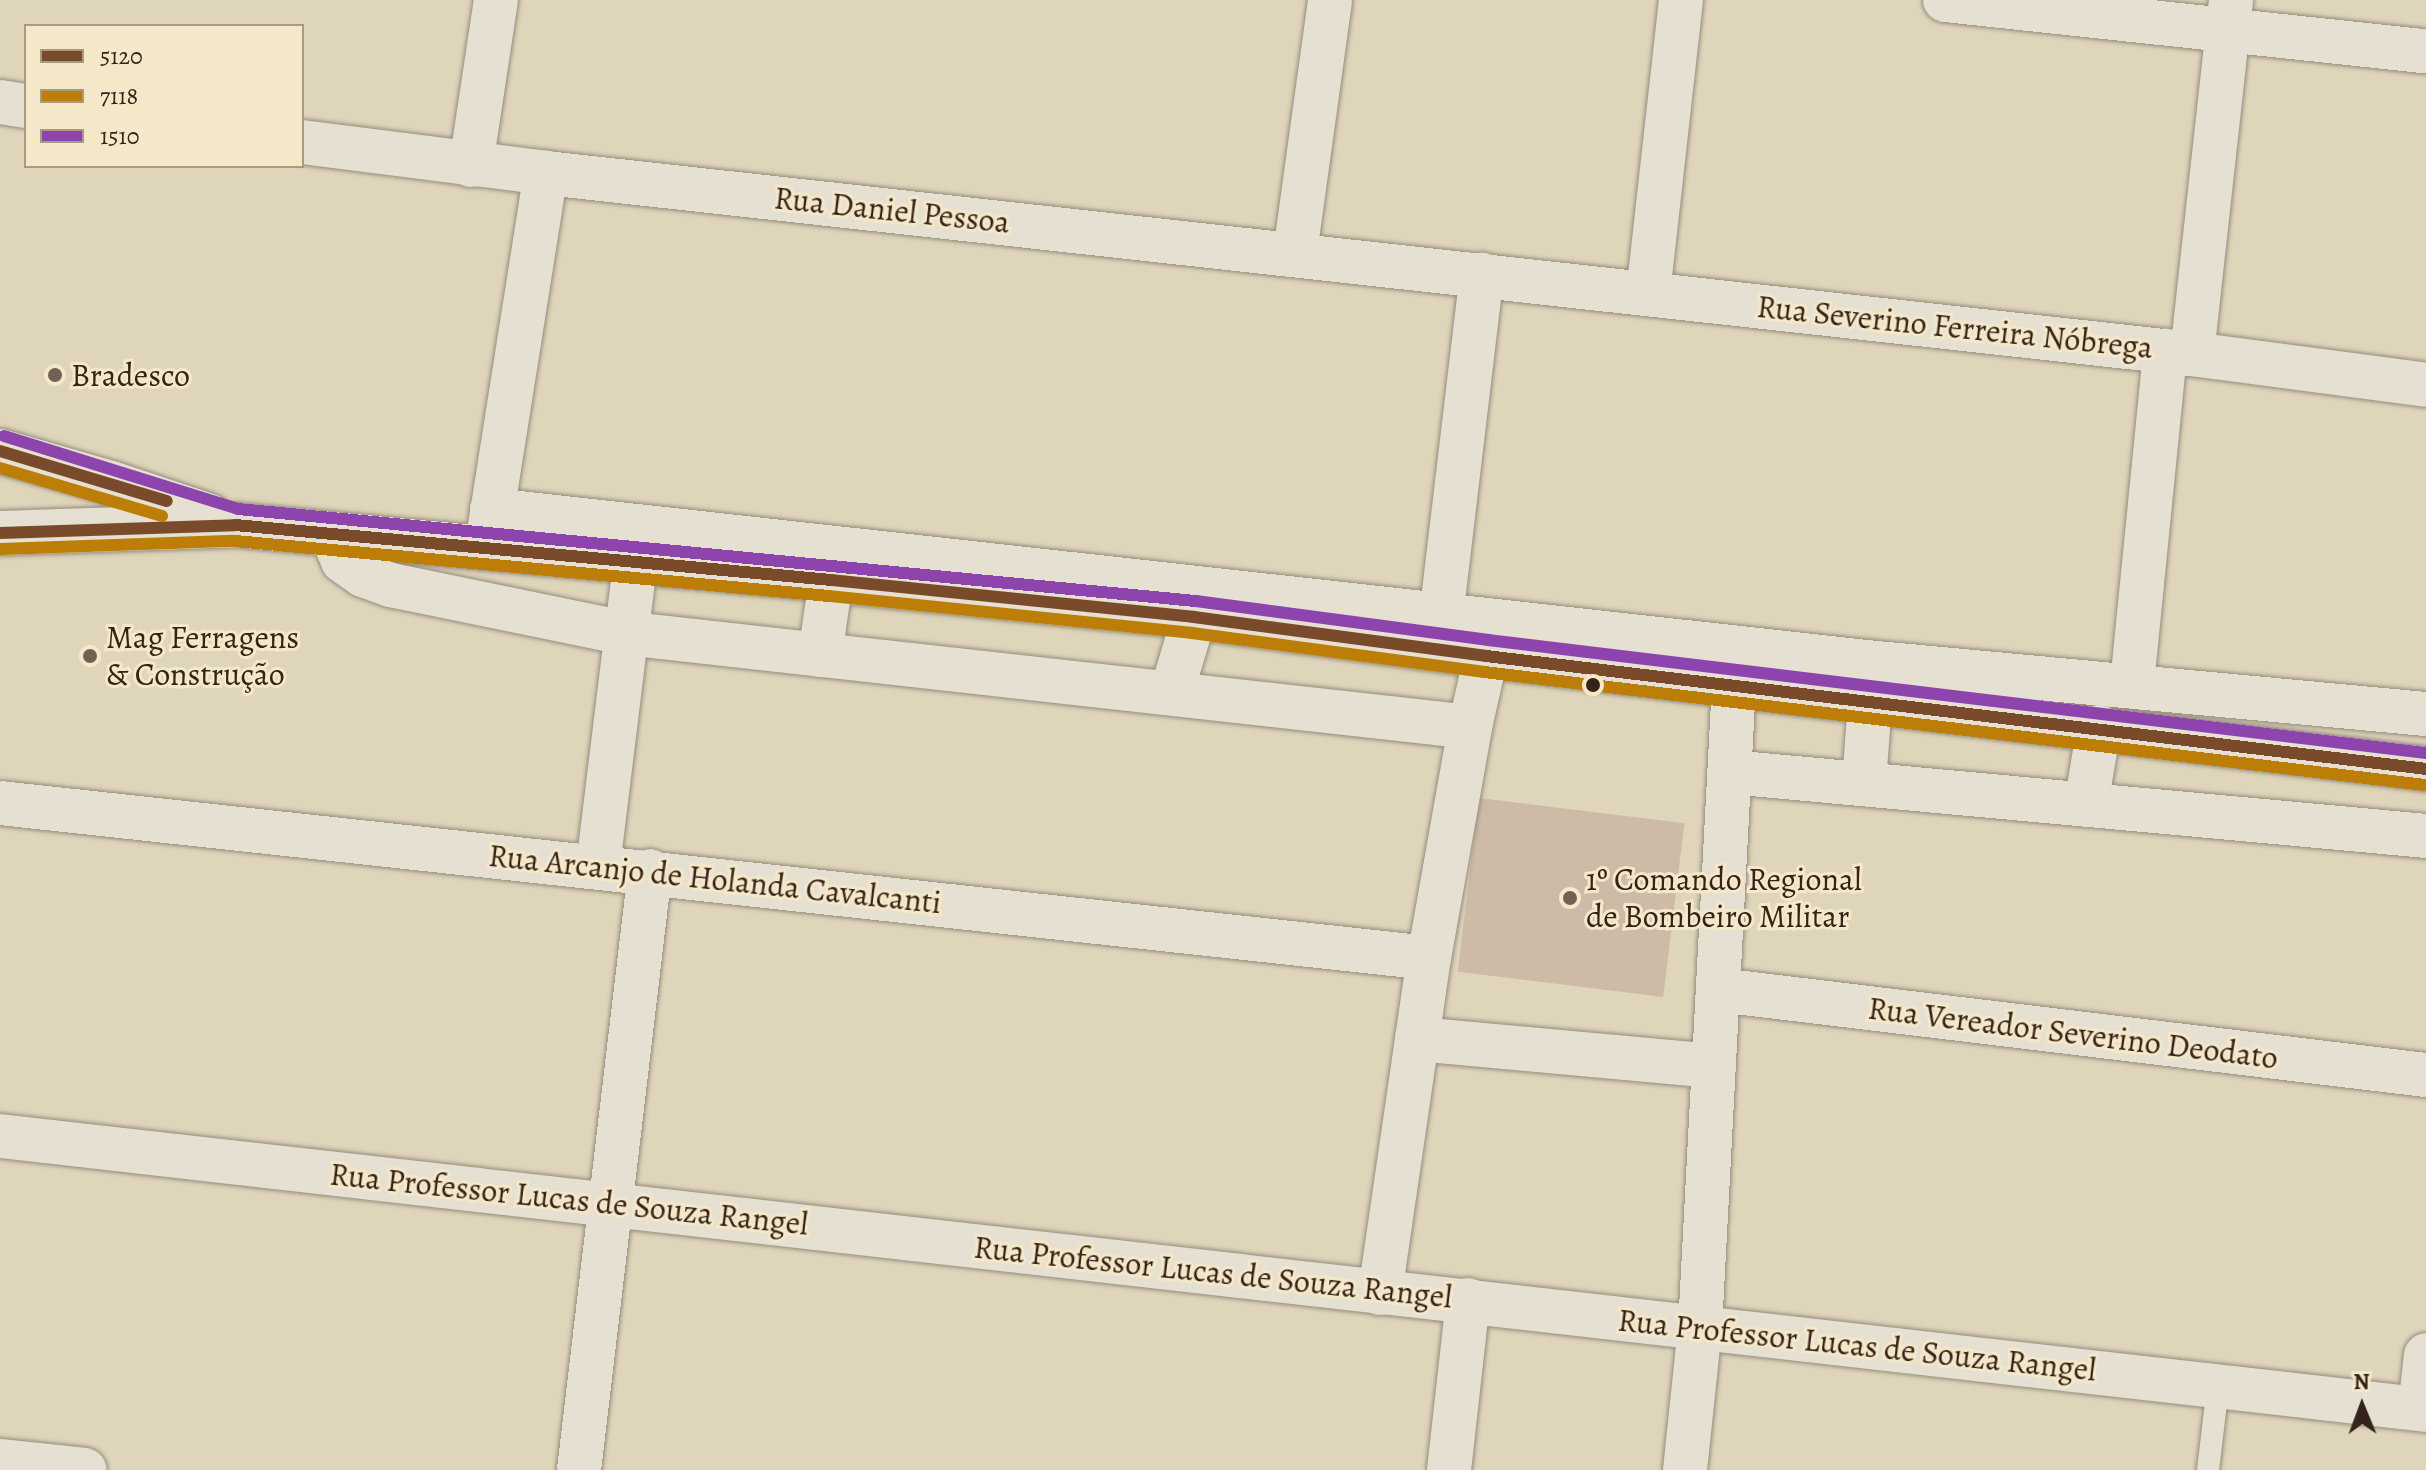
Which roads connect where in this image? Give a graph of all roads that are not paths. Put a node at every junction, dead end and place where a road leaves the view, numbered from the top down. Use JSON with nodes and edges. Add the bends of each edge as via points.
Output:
{"nodes":[{"id":1,"x":496,"y":0,"type":"edge"},
{"id":2,"x":1330,"y":0,"type":"edge"},
{"id":3,"x":1681,"y":0,"type":"edge"},
{"id":4,"x":1945,"y":0,"type":"edge"},
{"id":5,"x":2229,"y":14,"type":"edge"},
{"id":6,"x":2426,"y":51,"type":"edge"},
{"id":7,"x":0,"y":102,"type":"edge"},
{"id":8,"x":24,"y":106,"type":"edge"},
{"id":9,"x":304,"y":142,"type":"edge"},
{"id":10,"x":471,"y":165,"type":"junction"},
{"id":11,"x":546,"y":173,"type":"junction"},
{"id":12,"x":1295,"y":253,"type":"junction"},
{"id":13,"x":1482,"y":275,"type":"junction"},
{"id":14,"x":1648,"y":294,"type":"junction"},
{"id":15,"x":2178,"y":352,"type":"junction"},
{"id":16,"x":2426,"y":385,"type":"edge"},
{"id":17,"x":0,"y":451,"type":"edge"},
{"id":18,"x":235,"y":525,"type":"junction"},
{"id":19,"x":489,"y":529,"type":"junction"},
{"id":20,"x":0,"y":533,"type":"edge"},
{"id":21,"x":332,"y":535,"type":"junction"},
{"id":22,"x":635,"y":563,"type":"junction"},
{"id":23,"x":831,"y":580,"type":"junction"},
{"id":24,"x":1114,"y":593,"type":"junction"},
{"id":25,"x":1194,"y":617,"type":"junction"},
{"id":26,"x":624,"y":633,"type":"junction"},
{"id":27,"x":1439,"y":633,"type":"junction"},
{"id":28,"x":820,"y":655,"type":"junction"},
{"id":29,"x":1486,"y":656,"type":"junction"},
{"id":30,"x":1868,"y":682,"type":"junction"},
{"id":31,"x":1734,"y":684,"type":"junction"},
{"id":32,"x":2132,"y":684,"type":"junction"},
{"id":33,"x":1172,"y":691,"type":"junction"},
{"id":34,"x":2212,"y":693,"type":"junction"},
{"id":35,"x":2426,"y":714,"type":"edge"},
{"id":36,"x":1470,"y":727,"type":"junction"},
{"id":37,"x":2099,"y":727,"type":"junction"},
{"id":38,"x":2206,"y":740,"type":"junction"},
{"id":39,"x":2426,"y":769,"type":"edge"},
{"id":40,"x":1730,"y":772,"type":"junction"},
{"id":41,"x":1864,"y":783,"type":"junction"},
{"id":42,"x":0,"y":803,"type":"edge"},
{"id":43,"x":2086,"y":805,"type":"junction"},
{"id":44,"x":2426,"y":836,"type":"edge"},
{"id":45,"x":598,"y":866,"type":"junction"},
{"id":46,"x":650,"y":871,"type":"junction"},
{"id":47,"x":1429,"y":958,"type":"junction"},
{"id":48,"x":1719,"y":990,"type":"junction"},
{"id":49,"x":1417,"y":1039,"type":"junction"},
{"id":50,"x":1714,"y":1066,"type":"junction"},
{"id":51,"x":2426,"y":1075,"type":"edge"},
{"id":52,"x":0,"y":1136,"type":"edge"},
{"id":53,"x":610,"y":1202,"type":"junction"},
{"id":54,"x":1380,"y":1293,"type":"junction"},
{"id":55,"x":1468,"y":1300,"type":"junction"},
{"id":56,"x":1700,"y":1328,"type":"junction"},
{"id":57,"x":2426,"y":1355,"type":"edge"},
{"id":58,"x":2218,"y":1386,"type":"junction"},
{"id":59,"x":2423,"y":1409,"type":"edge"},
{"id":60,"x":0,"y":1461,"type":"edge"},
{"id":61,"x":85,"y":1470,"type":"edge"},
{"id":62,"x":579,"y":1470,"type":"edge"},
{"id":63,"x":1449,"y":1470,"type":"edge"},
{"id":64,"x":1685,"y":1470,"type":"edge"},
{"id":65,"x":2208,"y":1470,"type":"edge"}],
"edges":[{"from":1,"to":10,"type":"street"},
{"from":2,"to":12,"type":"street"},
{"from":3,"to":14,"type":"street"},
{"from":4,"to":5,"type":"street"},
{"from":5,"to":6,"type":"street"},
{"from":5,"to":15,"type":"street"},
{"from":7,"to":8,"type":"street"},
{"from":9,"to":10,"type":"street","name":"Rua Daniel Pessoa"},
{"from":10,"to":11,"type":"street","name":"Rua Daniel Pessoa"},
{"from":11,"to":12,"type":"street","name":"Rua Daniel Pessoa"},
{"from":11,"to":19,"type":"street"},
{"from":12,"to":13,"type":"street","name":"Rua Daniel Pessoa"},
{"from":13,"to":14,"type":"street","name":"Rua Severino Ferreira Nóbrega"},
{"from":13,"to":27,"type":"street"},
{"from":14,"to":15,"type":"street","name":"Rua Severino Ferreira Nóbrega"},
{"from":15,"to":16,"type":"street","name":"Rua Severino Ferreira Nóbrega"},
{"from":15,"to":32,"type":"street"},
{"from":17,"to":18,"type":"street"},
{"from":18,"to":20,"type":"street"},
{"from":18,"to":21,"type":"street"},
{"from":19,"to":21,"type":"street"},
{"from":19,"to":22,"type":"street"},
{"from":19,"to":24,"type":"street"},
{"from":21,"to":26,"type":"street","via":[[343,561],[391,585]]},
{"from":22,"to":23,"type":"street"},
{"from":22,"to":26,"type":"street"},
{"from":23,"to":24,"type":"street"},
{"from":23,"to":28,"type":"street"},
{"from":24,"to":25,"type":"street"},
{"from":24,"to":27,"type":"street"},
{"from":25,"to":27,"type":"street"},
{"from":25,"to":33,"type":"street"},
{"from":26,"to":28,"type":"street"},
{"from":26,"to":45,"type":"street"},
{"from":27,"to":29,"type":"street"},
{"from":27,"to":30,"type":"street"},
{"from":28,"to":33,"type":"street"},
{"from":29,"to":31,"type":"street"},
{"from":29,"to":36,"type":"street"},
{"from":30,"to":31,"type":"street"},
{"from":30,"to":32,"type":"street"},
{"from":30,"to":37,"type":"street"},
{"from":30,"to":41,"type":"street"},
{"from":31,"to":40,"type":"street"},
{"from":32,"to":34,"type":"street"},
{"from":33,"to":36,"type":"street"},
{"from":34,"to":35,"type":"street"},
{"from":34,"to":38,"type":"street"},
{"from":36,"to":47,"type":"street"},
{"from":37,"to":38,"type":"street"},
{"from":37,"to":43,"type":"street"},
{"from":38,"to":39,"type":"street"},
{"from":40,"to":41,"type":"street"},
{"from":40,"to":48,"type":"street"},
{"from":41,"to":43,"type":"street"},
{"from":42,"to":45,"type":"street","name":"Rua Arcanjo de Holanda Cavalcanti"},
{"from":43,"to":44,"type":"street"},
{"from":45,"to":46,"type":"street","name":"Rua Arcanjo de Holanda Cavalcanti"},
{"from":46,"to":47,"type":"street","name":"Rua Arcanjo de Holanda Cavalcanti"},
{"from":46,"to":53,"type":"street"},
{"from":47,"to":49,"type":"street"},
{"from":48,"to":50,"type":"street"},
{"from":48,"to":51,"type":"street","name":"Rua Vereador Severino Deodato"},
{"from":49,"to":50,"type":"street"},
{"from":49,"to":54,"type":"street"},
{"from":50,"to":56,"type":"street"},
{"from":52,"to":53,"type":"street","name":"Rua Professor Lucas de Souza Rangel"},
{"from":53,"to":54,"type":"street","name":"Rua Professor Lucas de Souza Rangel"},
{"from":53,"to":62,"type":"street"},
{"from":54,"to":55,"type":"street","name":"Rua Professor Lucas de Souza Rangel"},
{"from":55,"to":56,"type":"street","name":"Rua Professor Lucas de Souza Rangel"},
{"from":55,"to":63,"type":"street"},
{"from":56,"to":58,"type":"street","name":"Rua Professor Lucas de Souza Rangel"},
{"from":56,"to":64,"type":"street"},
{"from":57,"to":59,"type":"street"},
{"from":58,"to":59,"type":"street","name":"Rua Professor Lucas de Souza Rangel"},
{"from":58,"to":65,"type":"lane"},
{"from":60,"to":61,"type":"street"}]}
